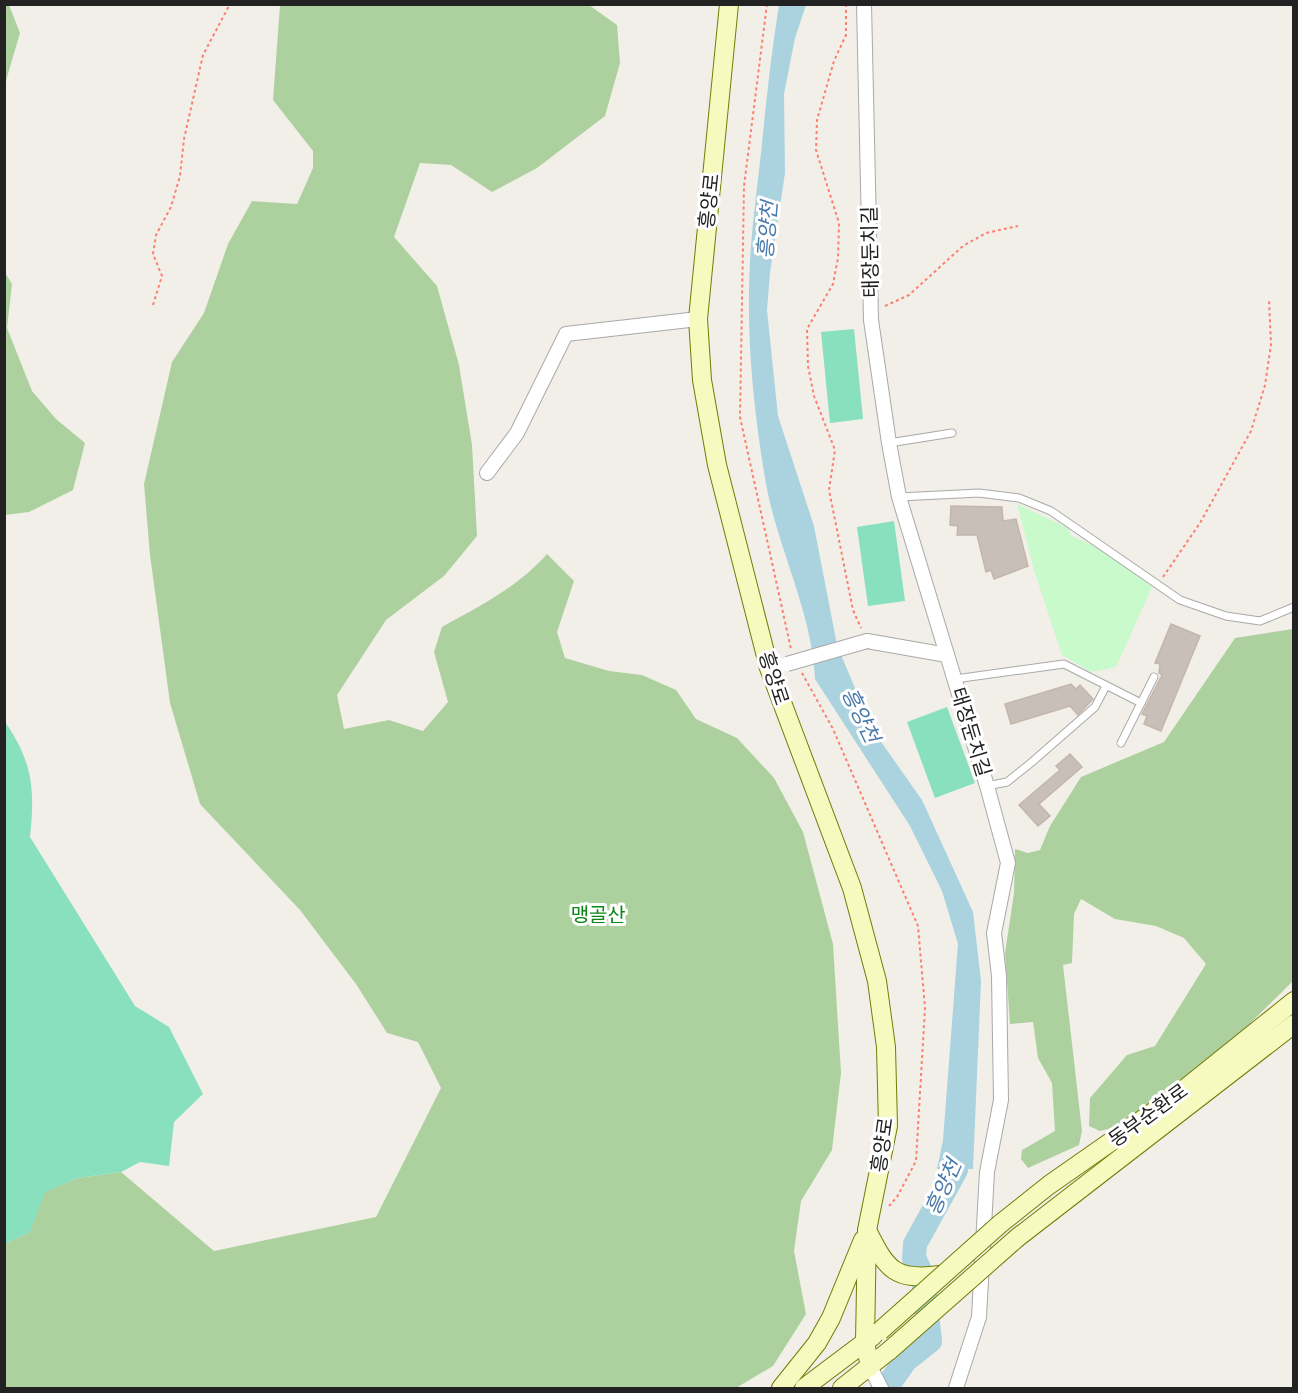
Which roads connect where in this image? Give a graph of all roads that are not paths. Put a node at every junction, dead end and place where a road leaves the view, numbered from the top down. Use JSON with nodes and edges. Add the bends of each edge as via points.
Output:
{"nodes":[{"id":1,"x":729,"y":4,"type":"edge"},
{"id":2,"x":864,"y":4,"type":"edge"},
{"id":3,"x":698,"y":319,"type":"junction"},
{"id":4,"x":952,"y":433,"type":"dead end"},
{"id":5,"x":889,"y":443,"type":"junction"},
{"id":6,"x":487,"y":474,"type":"dead end"},
{"id":7,"x":899,"y":497,"type":"junction"},
{"id":8,"x":1293,"y":607,"type":"edge"},
{"id":9,"x":947,"y":655,"type":"junction"},
{"id":10,"x":769,"y":668,"type":"junction"},
{"id":11,"x":1154,"y":677,"type":"dead end"},
{"id":12,"x":955,"y":679,"type":"junction"},
{"id":13,"x":1106,"y":686,"type":"junction"},
{"id":14,"x":1141,"y":703,"type":"junction"},
{"id":15,"x":1121,"y":743,"type":"dead end"},
{"id":16,"x":987,"y":786,"type":"junction"},
{"id":17,"x":1293,"y":1002,"type":"edge"},
{"id":18,"x":1293,"y":1024,"type":"edge"},
{"id":19,"x":867,"y":1230,"type":"junction"},
{"id":20,"x":940,"y":1275,"type":"junction"},
{"id":21,"x":872,"y":1336,"type":"junction"},
{"id":22,"x":876,"y":1379,"type":"edge"},
{"id":23,"x":781,"y":1389,"type":"edge"},
{"id":24,"x":804,"y":1389,"type":"edge"},
{"id":25,"x":842,"y":1389,"type":"edge"},
{"id":26,"x":956,"y":1389,"type":"edge"}],
"edges":[{"from":1,"to":3,"type":"street","name":"흥양로"},
{"from":2,"to":5,"type":"street","name":"태장둔치길","via":[[871,320]]},
{"from":3,"to":6,"type":"street","via":[[566,334],[517,433]]},
{"from":3,"to":10,"type":"street","name":"흥양로","via":[[702,380],[717,465]]},
{"from":4,"to":5,"type":"lane"},
{"from":5,"to":7,"type":"street","name":"태장둔치길"},
{"from":7,"to":8,"type":"lane","via":[[979,493],[1019,498],[1051,511],[1180,600],[1226,616],[1260,621]]},
{"from":7,"to":9,"type":"street","name":"태장둔치길"},
{"from":9,"to":10,"type":"street","bridge":true,"via":[[867,641]]},
{"from":9,"to":12,"type":"street","name":"태장둔치길"},
{"from":10,"to":19,"type":"street","name":"흥양로","via":[[852,888],[877,981],[886,1047],[888,1126]]},
{"from":11,"to":14,"type":"lane"},
{"from":12,"to":13,"type":"lane","via":[[1064,664]]},
{"from":12,"to":16,"type":"street","name":"태장둔치길"},
{"from":13,"to":14,"type":"lane"},
{"from":13,"to":16,"type":"lane","via":[[1095,707],[1032,762],[1007,782]]},
{"from":14,"to":15,"type":"lane"},
{"from":16,"to":26,"type":"street","name":"태장둔치길","via":[[1008,863],[994,933],[999,976],[1001,1100],[987,1172],[979,1317]]},
{"from":17,"to":20,"type":"street","name":"동부순환로","bridge":true,"via":[[1172,1099],[1050,1185]]},
{"from":18,"to":22,"type":"street","name":"동부순환로","bridge":true,"via":[[1017,1238],[890,1350]]},
{"from":19,"to":20,"type":"street","via":[[883,1261],[893,1271],[904,1276]]},
{"from":19,"to":21,"type":"street","name":"흥양로"},
{"from":19,"to":23,"type":"street","via":[[831,1318]]},
{"from":20,"to":21,"type":"street","name":"동부순환로","bridge":true},
{"from":21,"to":22,"type":"street","name":"흥양로"},
{"from":21,"to":24,"type":"street"},
{"from":22,"to":25,"type":"street"}]}
